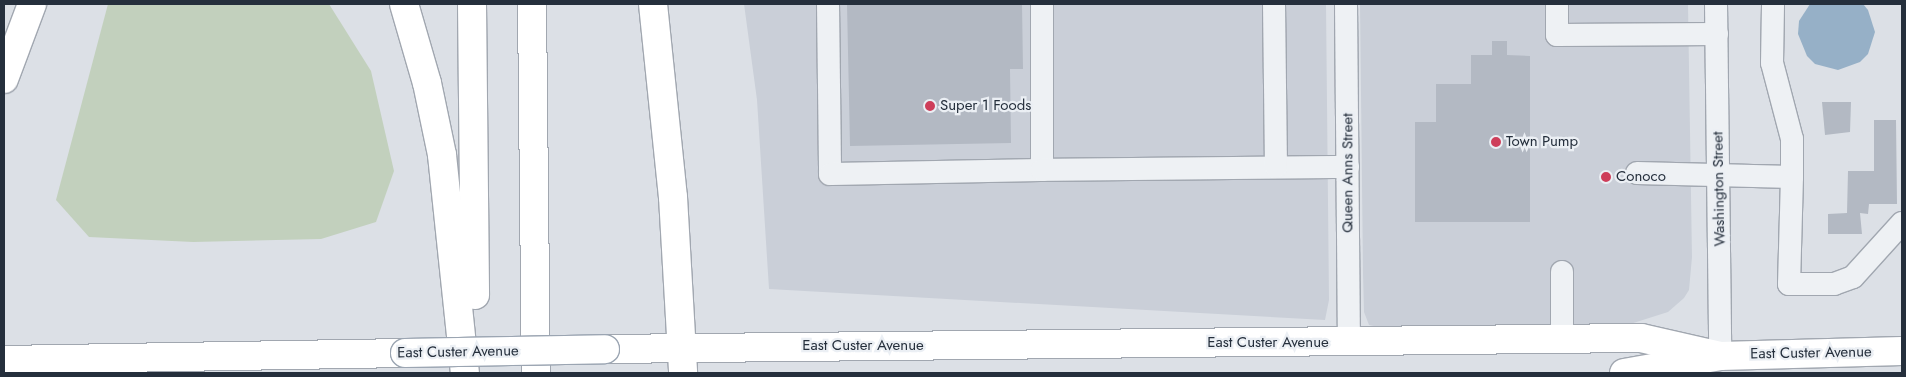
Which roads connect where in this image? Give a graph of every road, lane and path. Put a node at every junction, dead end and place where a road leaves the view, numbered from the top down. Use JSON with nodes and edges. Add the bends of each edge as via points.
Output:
{"nodes":[{"id":1,"x":32,"y":4,"type":"edge"},
{"id":2,"x":404,"y":4,"type":"edge"},
{"id":3,"x":472,"y":4,"type":"edge"},
{"id":4,"x":532,"y":4,"type":"edge"},
{"id":5,"x":652,"y":4,"type":"edge"},
{"id":6,"x":828,"y":4,"type":"edge"},
{"id":7,"x":1042,"y":4,"type":"edge"},
{"id":8,"x":1274,"y":4,"type":"edge"},
{"id":9,"x":1346,"y":4,"type":"edge"},
{"id":10,"x":1557,"y":4,"type":"edge"},
{"id":11,"x":1716,"y":4,"type":"edge"},
{"id":12,"x":1772,"y":4,"type":"edge"},
{"id":13,"x":1717,"y":34,"type":"junction"},
{"id":14,"x":4,"y":79,"type":"edge"},
{"id":15,"x":1348,"y":167,"type":"junction"},
{"id":16,"x":1276,"y":168,"type":"junction"},
{"id":17,"x":1042,"y":170,"type":"junction"},
{"id":18,"x":1637,"y":173,"type":"dead end"},
{"id":19,"x":1718,"y":173,"type":"junction"},
{"id":20,"x":1792,"y":177,"type":"junction"},
{"id":21,"x":1902,"y":223,"type":"edge"},
{"id":22,"x":1562,"y":272,"type":"dead end"},
{"id":23,"x":1562,"y":339,"type":"junction"},
{"id":24,"x":1349,"y":342,"type":"junction"},
{"id":25,"x":1902,"y":351,"type":"edge"},
{"id":26,"x":4,"y":360,"type":"edge"},
{"id":27,"x":682,"y":361,"type":"edge"},
{"id":28,"x":1722,"y":364,"type":"edge"},
{"id":29,"x":466,"y":373,"type":"edge"},
{"id":30,"x":475,"y":373,"type":"edge"},
{"id":31,"x":536,"y":373,"type":"edge"},
{"id":32,"x":1624,"y":373,"type":"edge"}],
"edges":[{"from":1,"to":14,"type":"main road"},
{"from":2,"to":29,"type":"main road","via":[[425,74],[442,155]]},
{"from":3,"to":30,"type":"main road"},
{"from":4,"to":31,"type":"main road"},
{"from":5,"to":27,"type":"main road","via":[[673,197]]},
{"from":6,"to":17,"type":"street","via":[[830,174]]},
{"from":7,"to":17,"type":"street"},
{"from":8,"to":16,"type":"street"},
{"from":9,"to":15,"type":"street","name":"Queen Anns Street"},
{"from":10,"to":13,"type":"street","via":[[1557,35]]},
{"from":11,"to":13,"type":"street","name":"Washington Street"},
{"from":12,"to":20,"type":"street","via":[[1772,63],[1792,139]]},
{"from":13,"to":19,"type":"street","name":"Washington Street"},
{"from":15,"to":16,"type":"street"},
{"from":15,"to":24,"type":"street","name":"Queen Anns Street"},
{"from":16,"to":17,"type":"street"},
{"from":18,"to":19,"type":"street"},
{"from":19,"to":20,"type":"street"},
{"from":19,"to":28,"type":"street","name":"Washington Street"},
{"from":20,"to":21,"type":"street","via":[[1789,284],[1834,284],[1853,277]]},
{"from":22,"to":23,"type":"street"},
{"from":23,"to":24,"type":"main road","name":"East Custer Avenue"},
{"from":23,"to":28,"type":"main road","name":"East Custer Avenue","via":[[1641,338]]},
{"from":24,"to":27,"type":"main road","name":"East Custer Avenue"},
{"from":25,"to":28,"type":"main road","name":"East Custer Avenue"},
{"from":26,"to":27,"type":"main road","name":"East Custer Avenue","bridge":true,"via":[[605,349]]},
{"from":28,"to":32,"type":"main road","name":"East Custer Avenue"}]}
